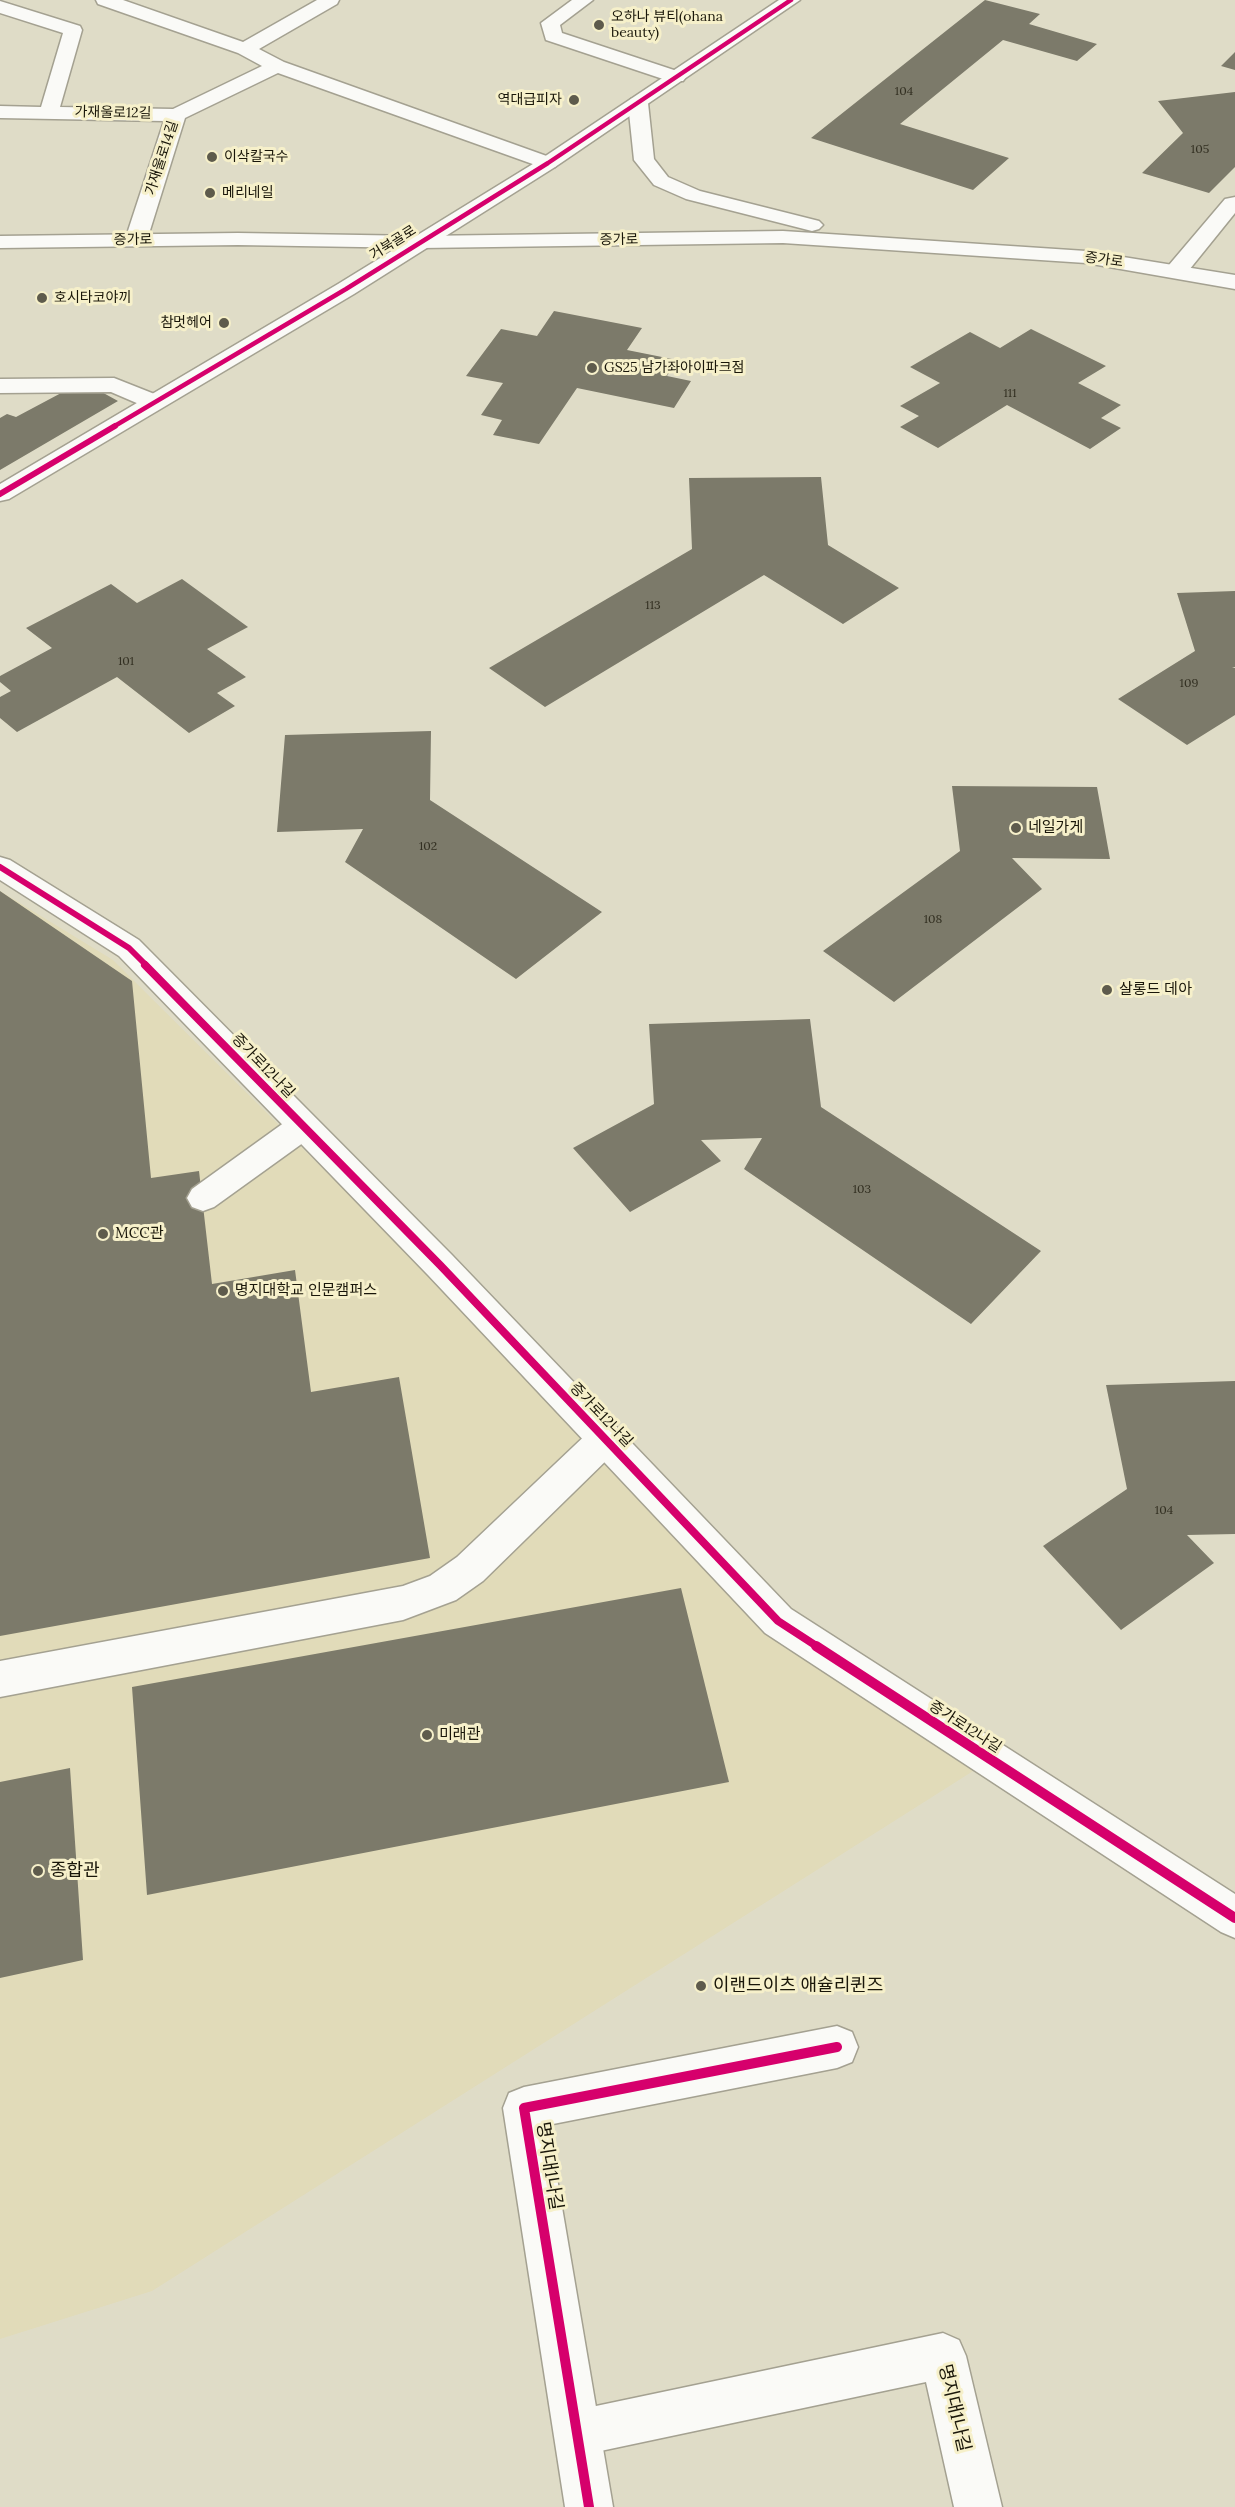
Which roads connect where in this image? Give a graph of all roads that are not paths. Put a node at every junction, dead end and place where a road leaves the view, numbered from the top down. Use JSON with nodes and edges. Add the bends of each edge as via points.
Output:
{"nodes":[{"id":1,"x":105,"y":0,"type":"edge"},
{"id":2,"x":330,"y":0,"type":"edge"},
{"id":3,"x":584,"y":0,"type":"edge"},
{"id":4,"x":791,"y":0,"type":"edge"},
{"id":5,"x":49,"y":5,"type":"dead end"},
{"id":6,"x":0,"y":7,"type":"edge"},
{"id":7,"x":31,"y":15,"type":"junction"},
{"id":8,"x":10,"y":26,"type":"dead end"},
{"id":9,"x":245,"y":49,"type":"junction"},
{"id":10,"x":277,"y":66,"type":"junction"},
{"id":11,"x":676,"y":77,"type":"junction"},
{"id":12,"x":638,"y":103,"type":"junction"},
{"id":13,"x":0,"y":112,"type":"edge"},
{"id":14,"x":49,"y":112,"type":"junction"},
{"id":15,"x":176,"y":115,"type":"junction"},
{"id":16,"x":548,"y":163,"type":"junction"},
{"id":17,"x":1235,"y":203,"type":"edge"},
{"id":18,"x":136,"y":240,"type":"junction"},
{"id":19,"x":0,"y":242,"type":"edge"},
{"id":20,"x":421,"y":242,"type":"junction"},
{"id":21,"x":886,"y":244,"type":"junction"},
{"id":22,"x":1177,"y":270,"type":"junction"},
{"id":23,"x":1235,"y":282,"type":"edge"},
{"id":24,"x":0,"y":386,"type":"edge"},
{"id":25,"x":154,"y":402,"type":"junction"},
{"id":26,"x":0,"y":494,"type":"edge"},
{"id":27,"x":0,"y":867,"type":"edge"},
{"id":28,"x":303,"y":1126,"type":"junction"},
{"id":29,"x":203,"y":1198,"type":"dead end"},
{"id":30,"x":605,"y":1439,"type":"junction"},
{"id":31,"x":0,"y":1679,"type":"edge"},
{"id":32,"x":1235,"y":1917,"type":"edge"},
{"id":33,"x":837,"y":2047,"type":"dead end"},
{"id":34,"x":577,"y":2433,"type":"junction"},
{"id":35,"x":589,"y":2507,"type":"edge"},
{"id":36,"x":978,"y":2507,"type":"edge"}],
"edges":[{"from":1,"to":9,"type":"street"},
{"from":2,"to":9,"type":"street"},
{"from":3,"to":11,"type":"street","via":[[550,23],[554,36]]},
{"from":4,"to":11,"type":"street","name":"거북골로"},
{"from":5,"to":7,"type":"street"},
{"from":6,"to":7,"type":"street"},
{"from":7,"to":8,"type":"street"},
{"from":7,"to":14,"type":"street","name":"가재울로12길","via":[[73,30]]},
{"from":9,"to":10,"type":"street"},
{"from":10,"to":15,"type":"street","name":"가재울로14길"},
{"from":10,"to":16,"type":"street"},
{"from":11,"to":12,"type":"street","name":"거북골로"},
{"from":12,"to":16,"type":"street","name":"거북골로"},
{"from":12,"to":21,"type":"street","via":[[644,160],[661,181],[693,195]]},
{"from":13,"to":14,"type":"street","name":"가재울로12길"},
{"from":14,"to":15,"type":"street","name":"가재울로12길"},
{"from":15,"to":18,"type":"street","name":"가재울로14길"},
{"from":16,"to":20,"type":"street","name":"거북골로"},
{"from":17,"to":22,"type":"street"},
{"from":18,"to":19,"type":"street","name":"증가로"},
{"from":18,"to":20,"type":"street","name":"증가로"},
{"from":20,"to":21,"type":"street","name":"증가로","via":[[783,237]]},
{"from":20,"to":25,"type":"street","name":"거북골로"},
{"from":21,"to":22,"type":"street","name":"증가로","via":[[1086,257]]},
{"from":22,"to":23,"type":"street","name":"증가로"},
{"from":24,"to":25,"type":"street","via":[[114,385]]},
{"from":25,"to":26,"type":"street","name":"거북골로"},
{"from":27,"to":28,"type":"street","name":"증가로12나길","via":[[129,948]]},
{"from":28,"to":29,"type":"street"},
{"from":28,"to":30,"type":"street","name":"증가로12나길"},
{"from":30,"to":31,"type":"street","via":[[470,1569],[443,1588],[404,1603]]},
{"from":30,"to":32,"type":"street","name":"증가로12나길","via":[[778,1621]]},
{"from":33,"to":34,"type":"street","name":"명지대1나길","via":[[524,2108]]},
{"from":34,"to":35,"type":"street","name":"명지대1나길"},
{"from":34,"to":36,"type":"street","name":"명지대1나길","via":[[943,2356]]}]}
